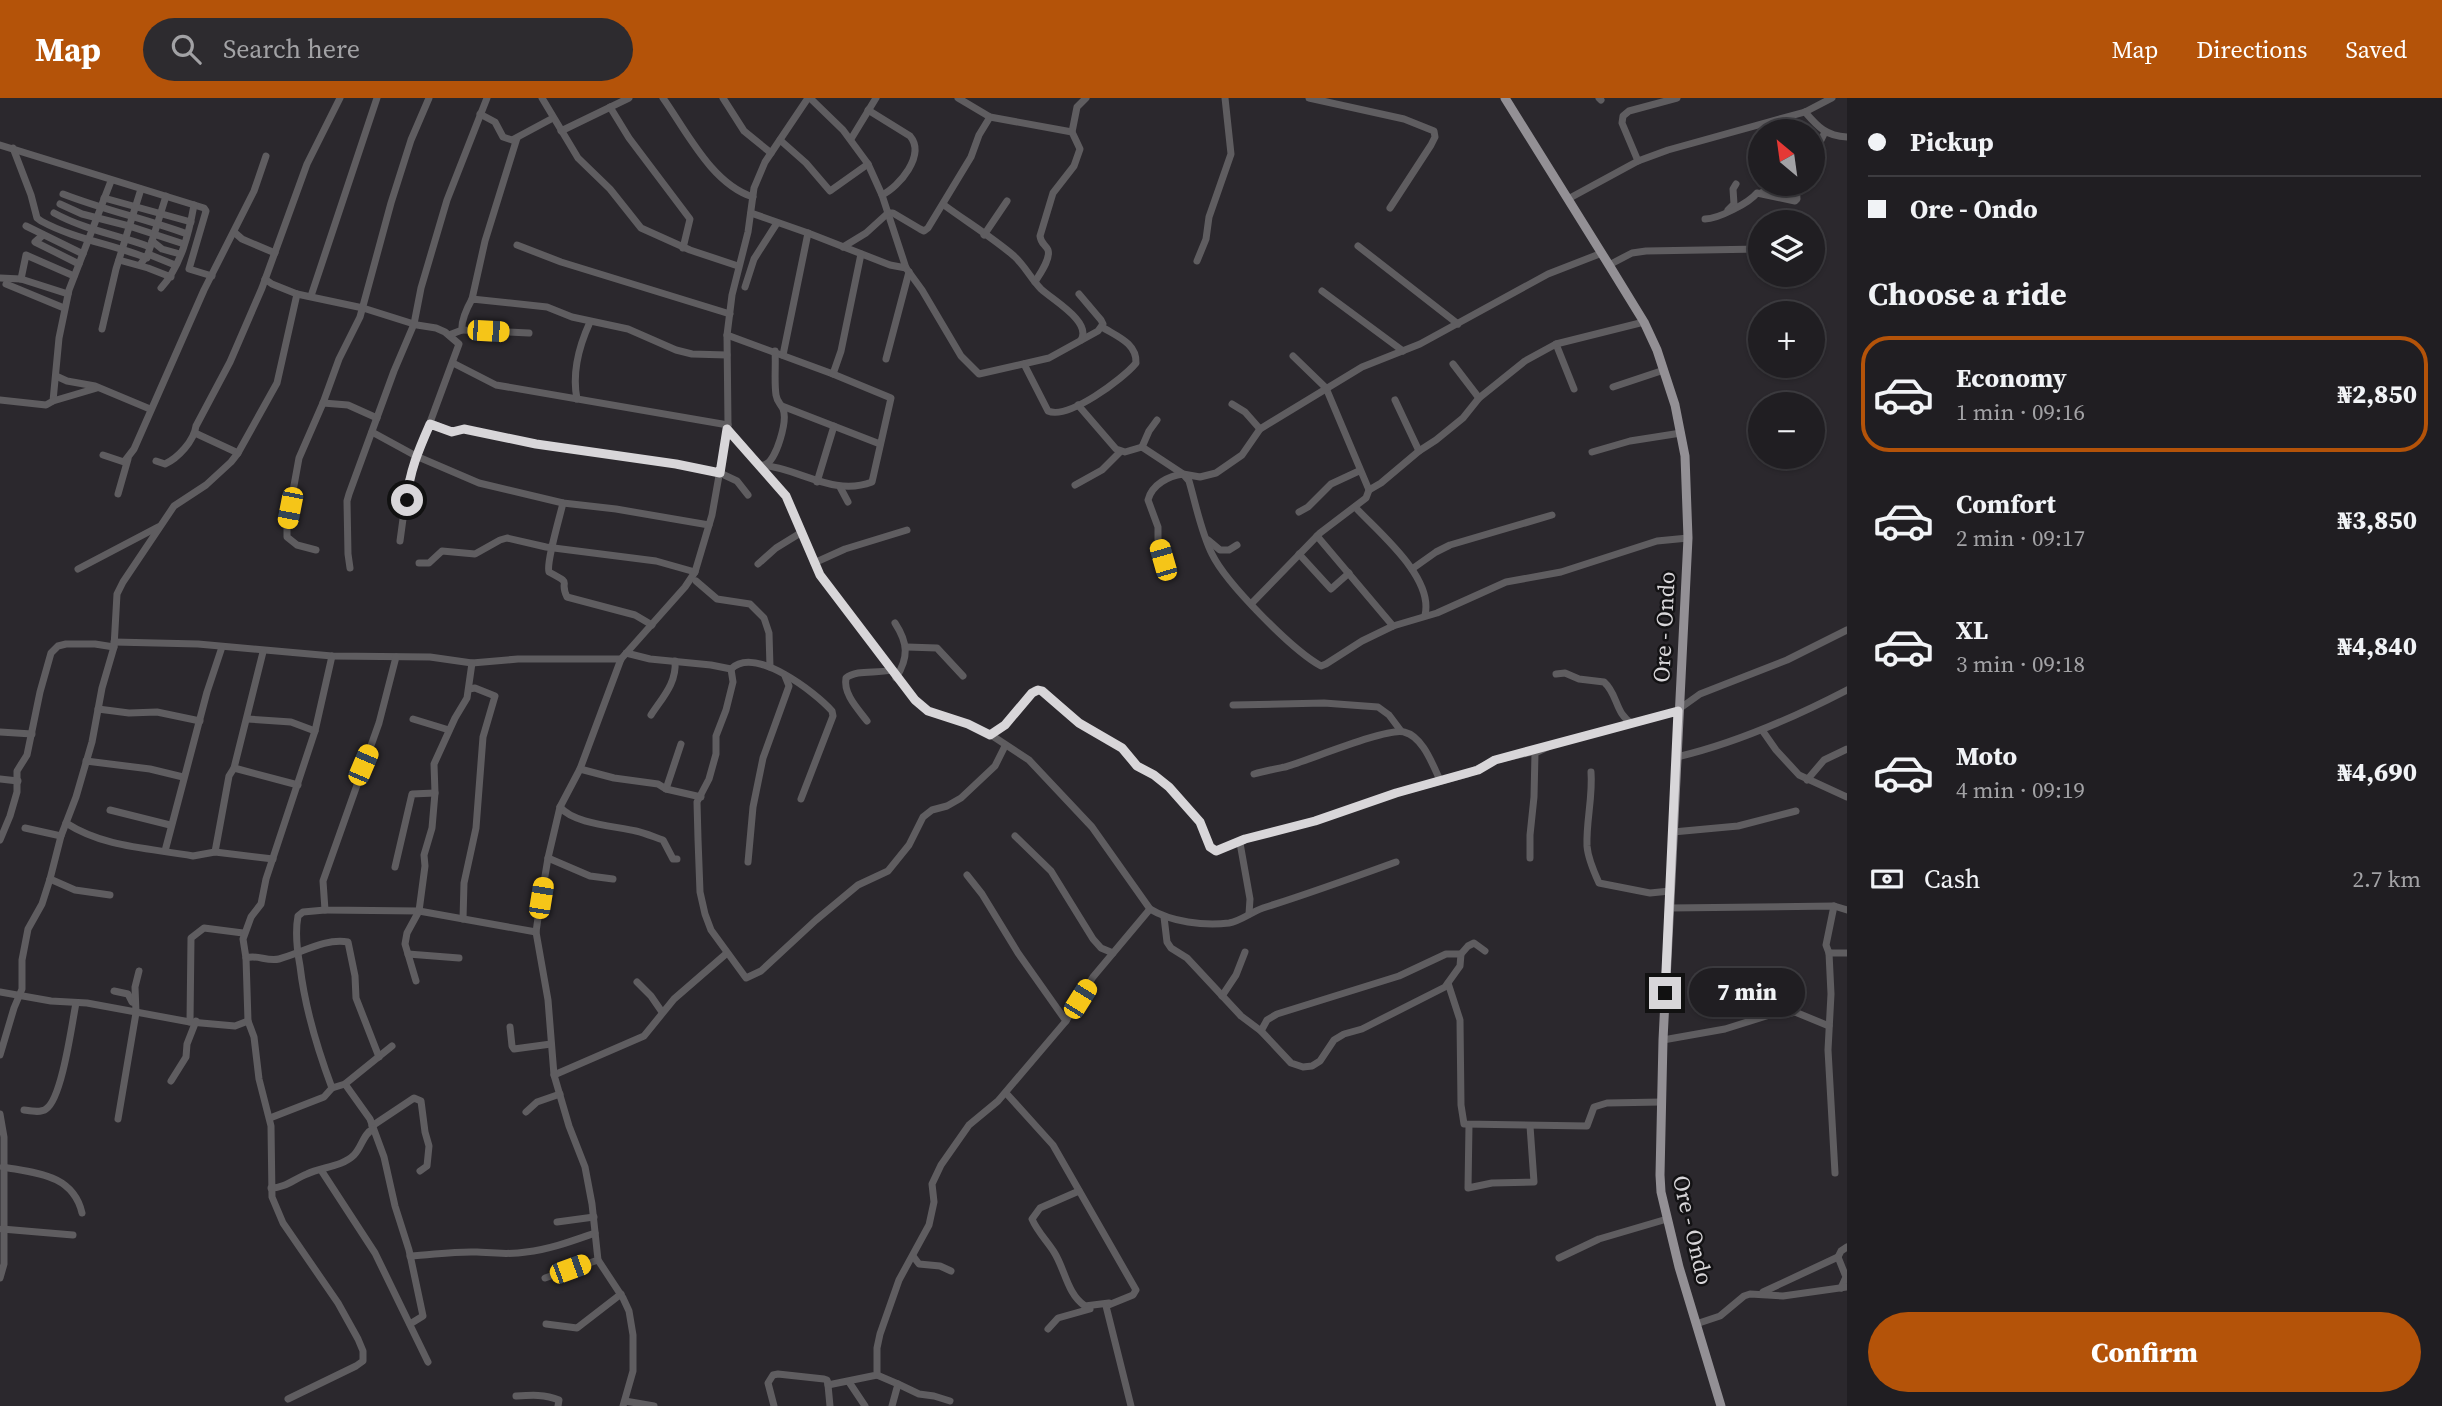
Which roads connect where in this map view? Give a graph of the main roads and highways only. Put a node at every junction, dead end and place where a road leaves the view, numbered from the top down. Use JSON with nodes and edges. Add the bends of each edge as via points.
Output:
{"nodes":[{"id":1,"x":1505,"y":98,"type":"edge"},
{"id":2,"x":1721,"y":1406,"type":"edge"}],
"edges":[{"from":1,"to":2,"type":"main road","name":"Ore - Ondo","via":[[1644,322],[1664,370],[1681,433],[1688,538],[1663,1040],[1661,1184]]}]}
